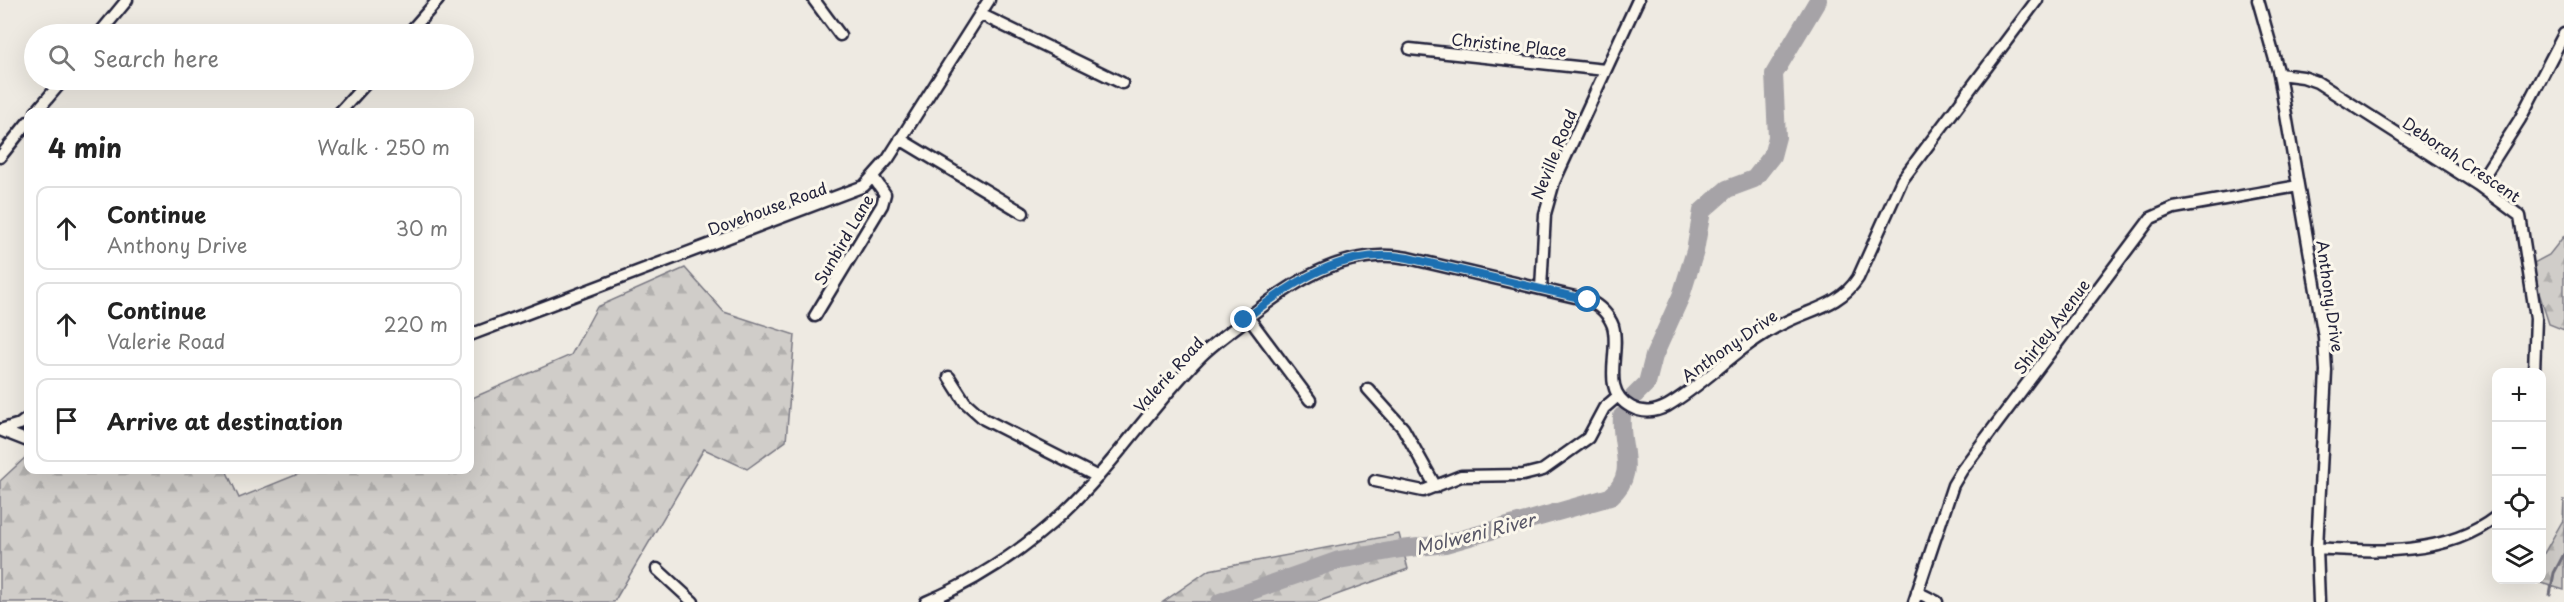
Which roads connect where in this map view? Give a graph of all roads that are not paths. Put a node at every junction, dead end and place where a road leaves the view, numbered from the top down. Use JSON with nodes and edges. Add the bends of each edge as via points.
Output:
{"nodes":[{"id":1,"x":127,"y":0,"type":"edge"},
{"id":2,"x":438,"y":0,"type":"edge"},
{"id":3,"x":814,"y":0,"type":"edge"},
{"id":4,"x":989,"y":0,"type":"edge"},
{"id":5,"x":1638,"y":0,"type":"edge"},
{"id":6,"x":2037,"y":0,"type":"edge"},
{"id":7,"x":2258,"y":0,"type":"edge"},
{"id":8,"x":980,"y":14,"type":"junction"},
{"id":9,"x":107,"y":24,"type":"edge"},
{"id":10,"x":417,"y":24,"type":"edge"},
{"id":11,"x":2564,"y":34,"type":"edge"},
{"id":12,"x":840,"y":35,"type":"dead end"},
{"id":13,"x":1410,"y":49,"type":"dead end"},
{"id":14,"x":1605,"y":70,"type":"junction"},
{"id":15,"x":2279,"y":74,"type":"junction"},
{"id":16,"x":1122,"y":83,"type":"dead end"},
{"id":17,"x":55,"y":90,"type":"edge"},
{"id":18,"x":360,"y":90,"type":"edge"},
{"id":19,"x":39,"y":108,"type":"edge"},
{"id":20,"x":344,"y":108,"type":"edge"},
{"id":21,"x":24,"y":127,"type":"edge"},
{"id":22,"x":900,"y":139,"type":"junction"},
{"id":23,"x":0,"y":157,"type":"edge"},
{"id":24,"x":873,"y":177,"type":"junction"},
{"id":25,"x":2478,"y":184,"type":"junction"},
{"id":26,"x":2298,"y":186,"type":"junction"},
{"id":27,"x":1023,"y":213,"type":"dead end"},
{"id":28,"x":1540,"y":289,"type":"junction"},
{"id":29,"x":815,"y":316,"type":"dead end"},
{"id":30,"x":1248,"y":317,"type":"junction"},
{"id":31,"x":474,"y":334,"type":"edge"},
{"id":32,"x":2534,"y":368,"type":"edge"},
{"id":33,"x":949,"y":377,"type":"dead end"},
{"id":34,"x":1368,"y":389,"type":"dead end"},
{"id":35,"x":1618,"y":396,"type":"junction"},
{"id":36,"x":1310,"y":400,"type":"dead end"},
{"id":37,"x":24,"y":421,"type":"edge"},
{"id":38,"x":0,"y":430,"type":"edge"},
{"id":39,"x":24,"y":439,"type":"edge"},
{"id":40,"x":1098,"y":477,"type":"junction"},
{"id":41,"x":1375,"y":482,"type":"dead end"},
{"id":42,"x":1436,"y":487,"type":"junction"},
{"id":43,"x":2492,"y":520,"type":"edge"},
{"id":44,"x":2317,"y":548,"type":"junction"},
{"id":45,"x":657,"y":569,"type":"dead end"},
{"id":46,"x":1916,"y":597,"type":"edge"},
{"id":47,"x":693,"y":602,"type":"edge"},
{"id":48,"x":926,"y":602,"type":"edge"},
{"id":49,"x":1937,"y":602,"type":"edge"},
{"id":50,"x":2319,"y":602,"type":"edge"}],
"edges":[{"from":1,"to":9,"type":"street"},
{"from":2,"to":10,"type":"street"},
{"from":3,"to":12,"type":"street"},
{"from":4,"to":8,"type":"street","name":"Dovehouse Road"},
{"from":5,"to":14,"type":"street"},
{"from":6,"to":35,"type":"street","name":"Anthony Drive","via":[[1902,180],[1858,278],[1847,292],[1833,303],[1778,326],[1659,410],[1641,411]]},
{"from":7,"to":15,"type":"street","name":"Anthony Drive"},
{"from":8,"to":16,"type":"street"},
{"from":8,"to":22,"type":"street","name":"Dovehouse Road"},
{"from":11,"to":25,"type":"street","via":[[2520,119]]},
{"from":13,"to":14,"type":"street","name":"Christine Place"},
{"from":14,"to":28,"type":"street","name":"Neville Road","via":[[1549,198]]},
{"from":15,"to":25,"type":"street","name":"Deborah Crescent","via":[[2317,82]]},
{"from":15,"to":26,"type":"street","name":"Anthony Drive"},
{"from":17,"to":19,"type":"street"},
{"from":18,"to":20,"type":"street"},
{"from":21,"to":23,"type":"street"},
{"from":22,"to":24,"type":"street","name":"Dovehouse Road"},
{"from":22,"to":27,"type":"street"},
{"from":24,"to":29,"type":"street","name":"Sunbird Lane","via":[[884,190],[884,201]]},
{"from":24,"to":31,"type":"street","name":"Dovehouse Road","via":[[852,192]]},
{"from":25,"to":32,"type":"street","name":"Deborah Crescent","via":[[2522,220],[2536,318]]},
{"from":26,"to":44,"type":"street","name":"Anthony Drive","via":[[2326,354]]},
{"from":26,"to":46,"type":"street","name":"Shirley Avenue","via":[[2174,208],[2151,218],[1962,470],[1953,485]]},
{"from":28,"to":30,"type":"street","name":"Valerie Road","via":[[1380,255],[1306,276]]},
{"from":28,"to":35,"type":"street","via":[[1588,300],[1606,314],[1614,331],[1613,379]]},
{"from":30,"to":36,"type":"street"},
{"from":30,"to":40,"type":"street","name":"Valerie Road","via":[[1198,358]]},
{"from":33,"to":40,"type":"street","via":[[965,402],[984,418]]},
{"from":34,"to":42,"type":"street","via":[[1403,428]]},
{"from":35,"to":42,"type":"street","via":[[1604,408],[1588,438],[1543,470],[1523,475],[1461,476]]},
{"from":37,"to":38,"type":"street"},
{"from":38,"to":39,"type":"street"},
{"from":40,"to":48,"type":"street","name":"Valerie Road","via":[[1015,552],[976,578]]},
{"from":41,"to":42,"type":"street","via":[[1418,491]]},
{"from":43,"to":44,"type":"street","via":[[2474,532],[2410,549],[2388,552]]},
{"from":44,"to":50,"type":"street","name":"Anthony Drive"},
{"from":45,"to":47,"type":"street"},
{"from":46,"to":49,"type":"street"}]}
